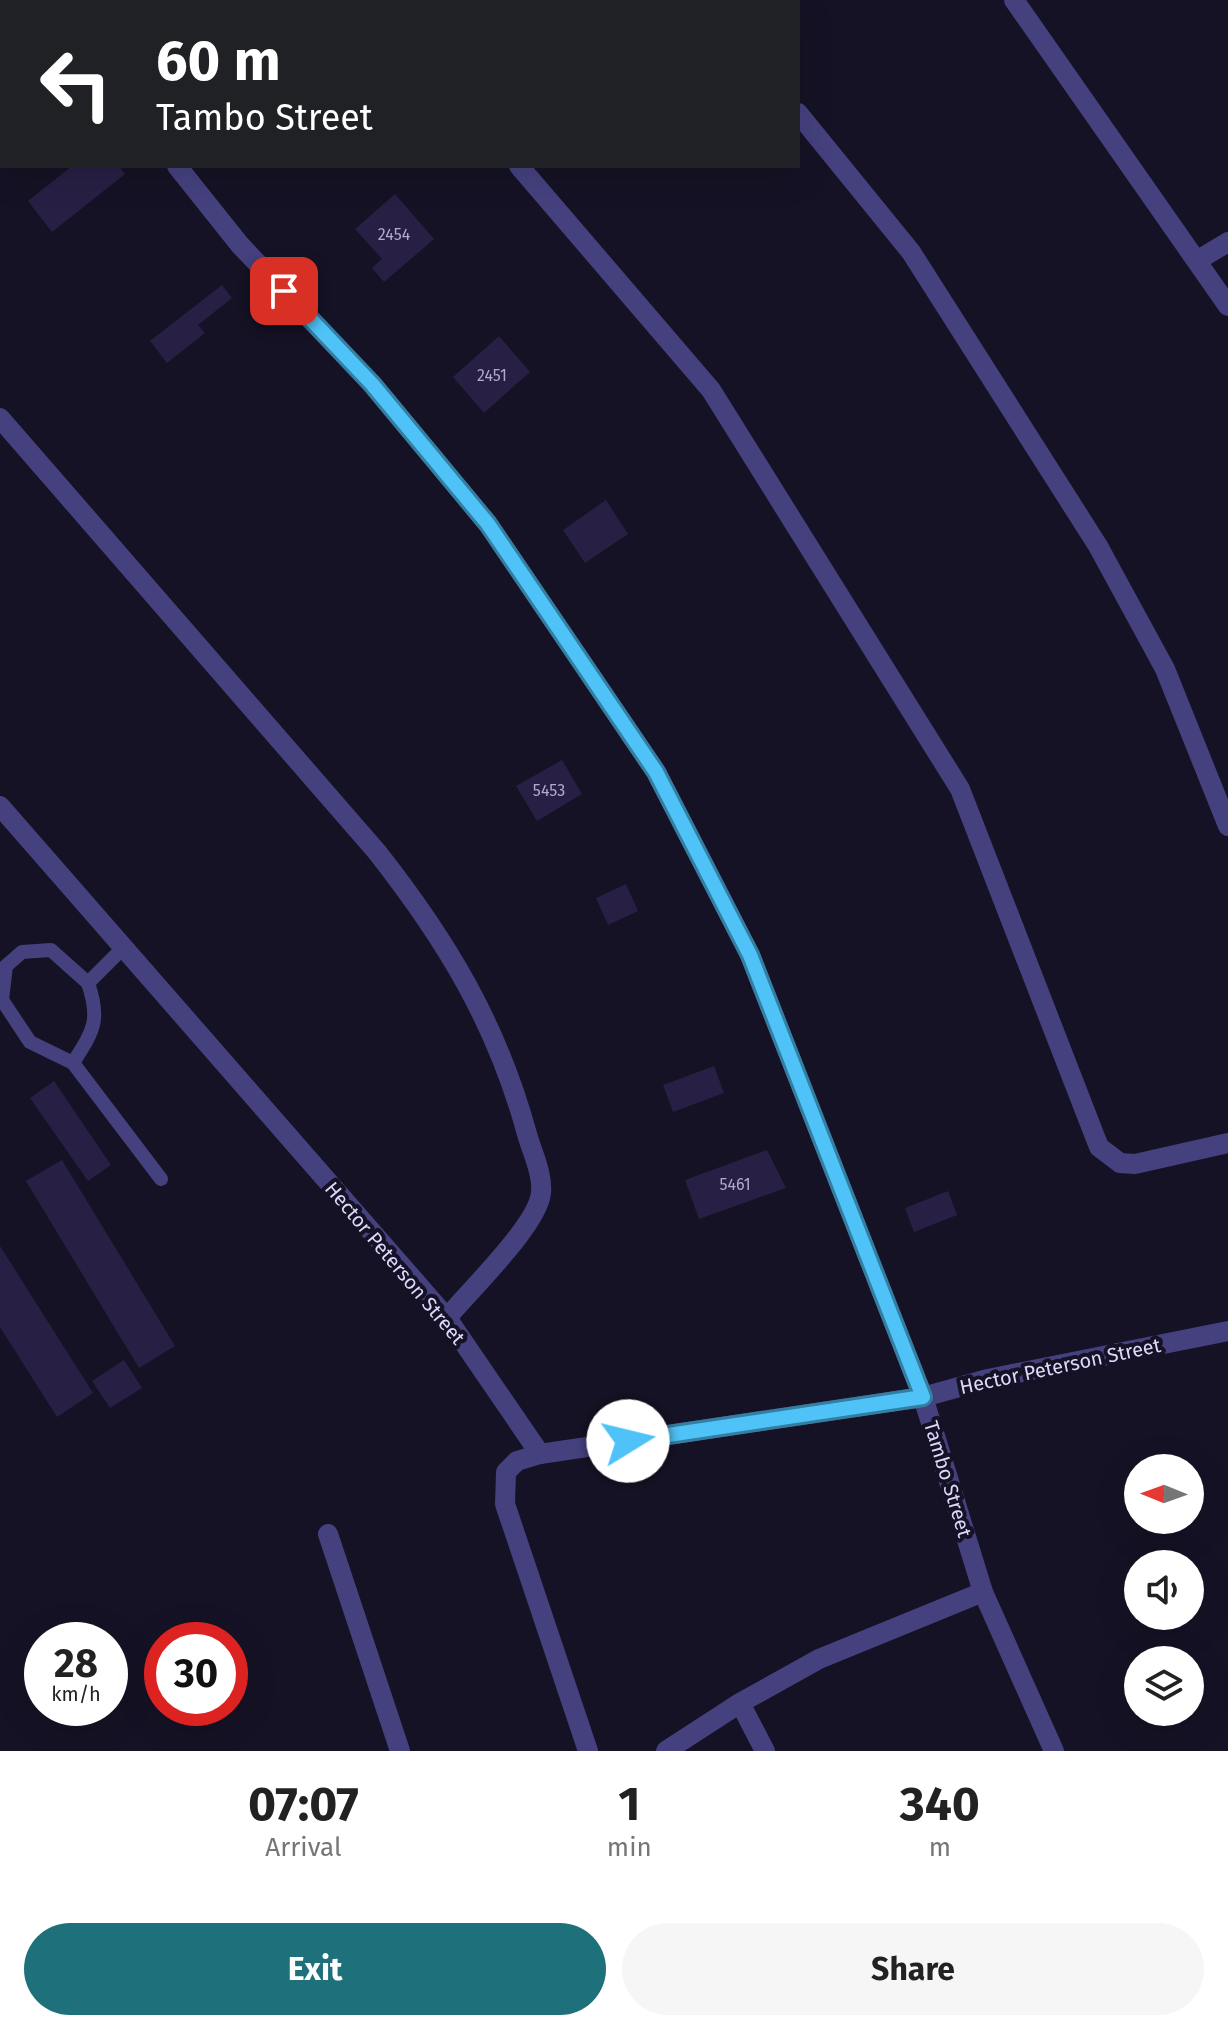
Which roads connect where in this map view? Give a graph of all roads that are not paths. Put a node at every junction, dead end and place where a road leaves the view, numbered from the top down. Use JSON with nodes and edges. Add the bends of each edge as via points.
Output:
{"nodes":[{"id":1,"x":1014,"y":0,"type":"edge"},
{"id":2,"x":800,"y":115,"type":"edge"},
{"id":3,"x":179,"y":168,"type":"edge"},
{"id":4,"x":521,"y":168,"type":"edge"},
{"id":5,"x":1228,"y":242,"type":"edge"},
{"id":6,"x":1198,"y":260,"type":"junction"},
{"id":7,"x":1228,"y":306,"type":"edge"},
{"id":8,"x":0,"y":418,"type":"edge"},
{"id":9,"x":0,"y":806,"type":"edge"},
{"id":10,"x":1228,"y":826,"type":"edge"},
{"id":11,"x":123,"y":948,"type":"junction"},
{"id":12,"x":88,"y":983,"type":"junction"},
{"id":13,"x":73,"y":1063,"type":"junction"},
{"id":14,"x":1228,"y":1143,"type":"edge"},
{"id":15,"x":161,"y":1179,"type":"dead end"},
{"id":16,"x":447,"y":1318,"type":"junction"},
{"id":17,"x":1228,"y":1331,"type":"edge"},
{"id":18,"x":923,"y":1397,"type":"junction"},
{"id":19,"x":540,"y":1454,"type":"junction"},
{"id":20,"x":328,"y":1534,"type":"dead end"},
{"id":21,"x":983,"y":1592,"type":"junction"},
{"id":22,"x":740,"y":1703,"type":"junction"},
{"id":23,"x":400,"y":1751,"type":"edge"},
{"id":24,"x":588,"y":1751,"type":"edge"},
{"id":25,"x":666,"y":1751,"type":"edge"},
{"id":26,"x":765,"y":1751,"type":"edge"},
{"id":27,"x":1054,"y":1751,"type":"edge"}],
"edges":[{"from":1,"to":6,"type":"street"},
{"from":2,"to":10,"type":"street","via":[[911,252],[1098,546],[1165,669]]},
{"from":3,"to":18,"type":"street","name":"Tambo Street","via":[[240,245],[372,384],[488,524],[656,772],[750,955]]},
{"from":4,"to":14,"type":"street","via":[[711,390],[960,789],[1099,1147],[1120,1163],[1135,1164]]},
{"from":5,"to":6,"type":"street"},
{"from":6,"to":7,"type":"street"},
{"from":8,"to":16,"type":"street","via":[[377,852],[432,921],[481,1005],[513,1083],[541,1195],[525,1230]]},
{"from":9,"to":11,"type":"street","name":"Hector Peterson Street"},
{"from":11,"to":12,"type":"lane"},
{"from":11,"to":16,"type":"street","name":"Hector Peterson Street"},
{"from":12,"to":13,"type":"lane","via":[[96,1008],[93,1031]]},
{"from":12,"to":13,"type":"lane","via":[[51,950],[22,952],[6,966],[2,1000],[23,1032],[30,1042]]},
{"from":13,"to":15,"type":"lane"},
{"from":16,"to":19,"type":"street","name":"Hector Peterson Street"},
{"from":17,"to":18,"type":"street","name":"Hector Peterson Street"},
{"from":18,"to":19,"type":"street","name":"Hector Peterson Street"},
{"from":18,"to":21,"type":"street","name":"Tambo Street"},
{"from":19,"to":24,"type":"street","via":[[517,1461],[506,1472],[505,1504]]},
{"from":20,"to":23,"type":"street"},
{"from":21,"to":22,"type":"street","via":[[819,1659]]},
{"from":21,"to":27,"type":"street","name":"Tambo Street"},
{"from":22,"to":25,"type":"street"},
{"from":22,"to":26,"type":"street"}]}
